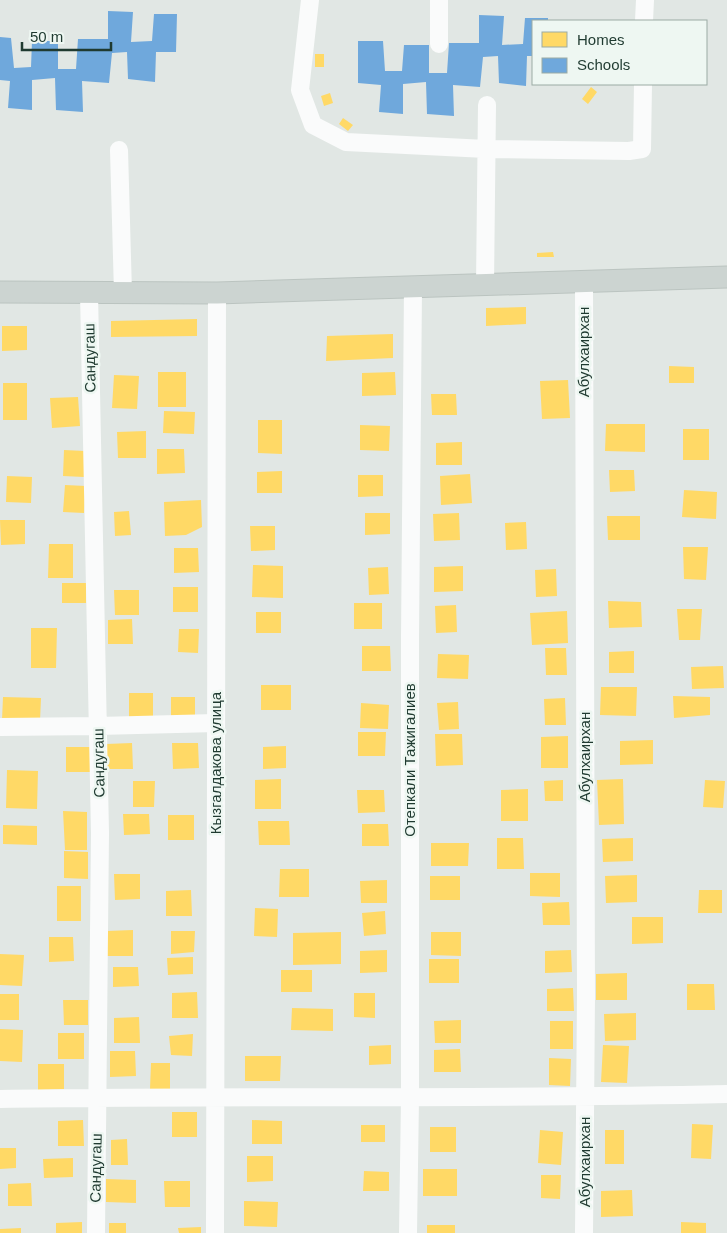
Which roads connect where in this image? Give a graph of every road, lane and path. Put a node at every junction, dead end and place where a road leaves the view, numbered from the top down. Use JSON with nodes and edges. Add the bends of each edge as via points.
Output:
{"nodes":[{"id":1,"x":310,"y":0,"type":"edge"},
{"id":2,"x":439,"y":0,"type":"edge"},
{"id":3,"x":645,"y":0,"type":"edge"},
{"id":4,"x":644,"y":20,"type":"edge"},
{"id":5,"x":439,"y":44,"type":"dead end"},
{"id":6,"x":643,"y":85,"type":"edge"},
{"id":7,"x":487,"y":105,"type":"dead end"},
{"id":8,"x":486,"y":149,"type":"junction"},
{"id":9,"x":119,"y":150,"type":"dead end"},
{"id":10,"x":727,"y":277,"type":"edge"},
{"id":11,"x":584,"y":282,"type":"junction"},
{"id":12,"x":485,"y":285,"type":"junction"},
{"id":13,"x":413,"y":287,"type":"junction"},
{"id":14,"x":0,"y":292,"type":"edge"},
{"id":15,"x":89,"y":293,"type":"junction"},
{"id":16,"x":123,"y":293,"type":"junction"},
{"id":17,"x":217,"y":293,"type":"junction"},
{"id":18,"x":216,"y":723,"type":"junction"},
{"id":19,"x":98,"y":726,"type":"junction"},
{"id":20,"x":0,"y":727,"type":"edge"},
{"id":21,"x":727,"y":1094,"type":"edge"},
{"id":22,"x":97,"y":1097,"type":"junction"},
{"id":23,"x":585,"y":1097,"type":"junction"},
{"id":24,"x":215,"y":1098,"type":"junction"},
{"id":25,"x":410,"y":1098,"type":"junction"},
{"id":26,"x":0,"y":1099,"type":"edge"},
{"id":27,"x":96,"y":1233,"type":"edge"},
{"id":28,"x":215,"y":1233,"type":"edge"},
{"id":29,"x":408,"y":1233,"type":"edge"},
{"id":30,"x":584,"y":1233,"type":"edge"}],
"edges":[{"from":1,"to":8,"type":"street","via":[[300,90],[313,125],[346,142]]},
{"from":2,"to":5,"type":"street"},
{"from":3,"to":4,"type":"street"},
{"from":6,"to":8,"type":"street","via":[[642,149]]},
{"from":7,"to":8,"type":"street"},
{"from":8,"to":12,"type":"street"},
{"from":9,"to":16,"type":"street"},
{"from":10,"to":11,"type":"main road"},
{"from":11,"to":12,"type":"main road"},
{"from":11,"to":23,"type":"street","name":"Абулхаирхан"},
{"from":12,"to":13,"type":"main road"},
{"from":13,"to":17,"type":"main road"},
{"from":13,"to":25,"type":"street","name":"Отепкали Тажигалиев"},
{"from":14,"to":15,"type":"main road"},
{"from":15,"to":16,"type":"main road"},
{"from":15,"to":19,"type":"street","name":"Сандугаш"},
{"from":16,"to":17,"type":"main road"},
{"from":17,"to":18,"type":"street","name":"Кызгалдакова улица"},
{"from":18,"to":19,"type":"street"},
{"from":18,"to":24,"type":"street","name":"Кызгалдакова улица"},
{"from":19,"to":20,"type":"street"},
{"from":19,"to":22,"type":"street","name":"Сандугаш"},
{"from":21,"to":23,"type":"street"},
{"from":22,"to":24,"type":"street"},
{"from":22,"to":26,"type":"street"},
{"from":22,"to":27,"type":"street","name":"Сандугаш"},
{"from":23,"to":25,"type":"street"},
{"from":23,"to":30,"type":"street","name":"Абулхаирхан"},
{"from":24,"to":25,"type":"street"},
{"from":24,"to":28,"type":"street","name":"Кызгалдакова улица"},
{"from":25,"to":29,"type":"street","name":"Отепкали Тажигалиев"}]}
